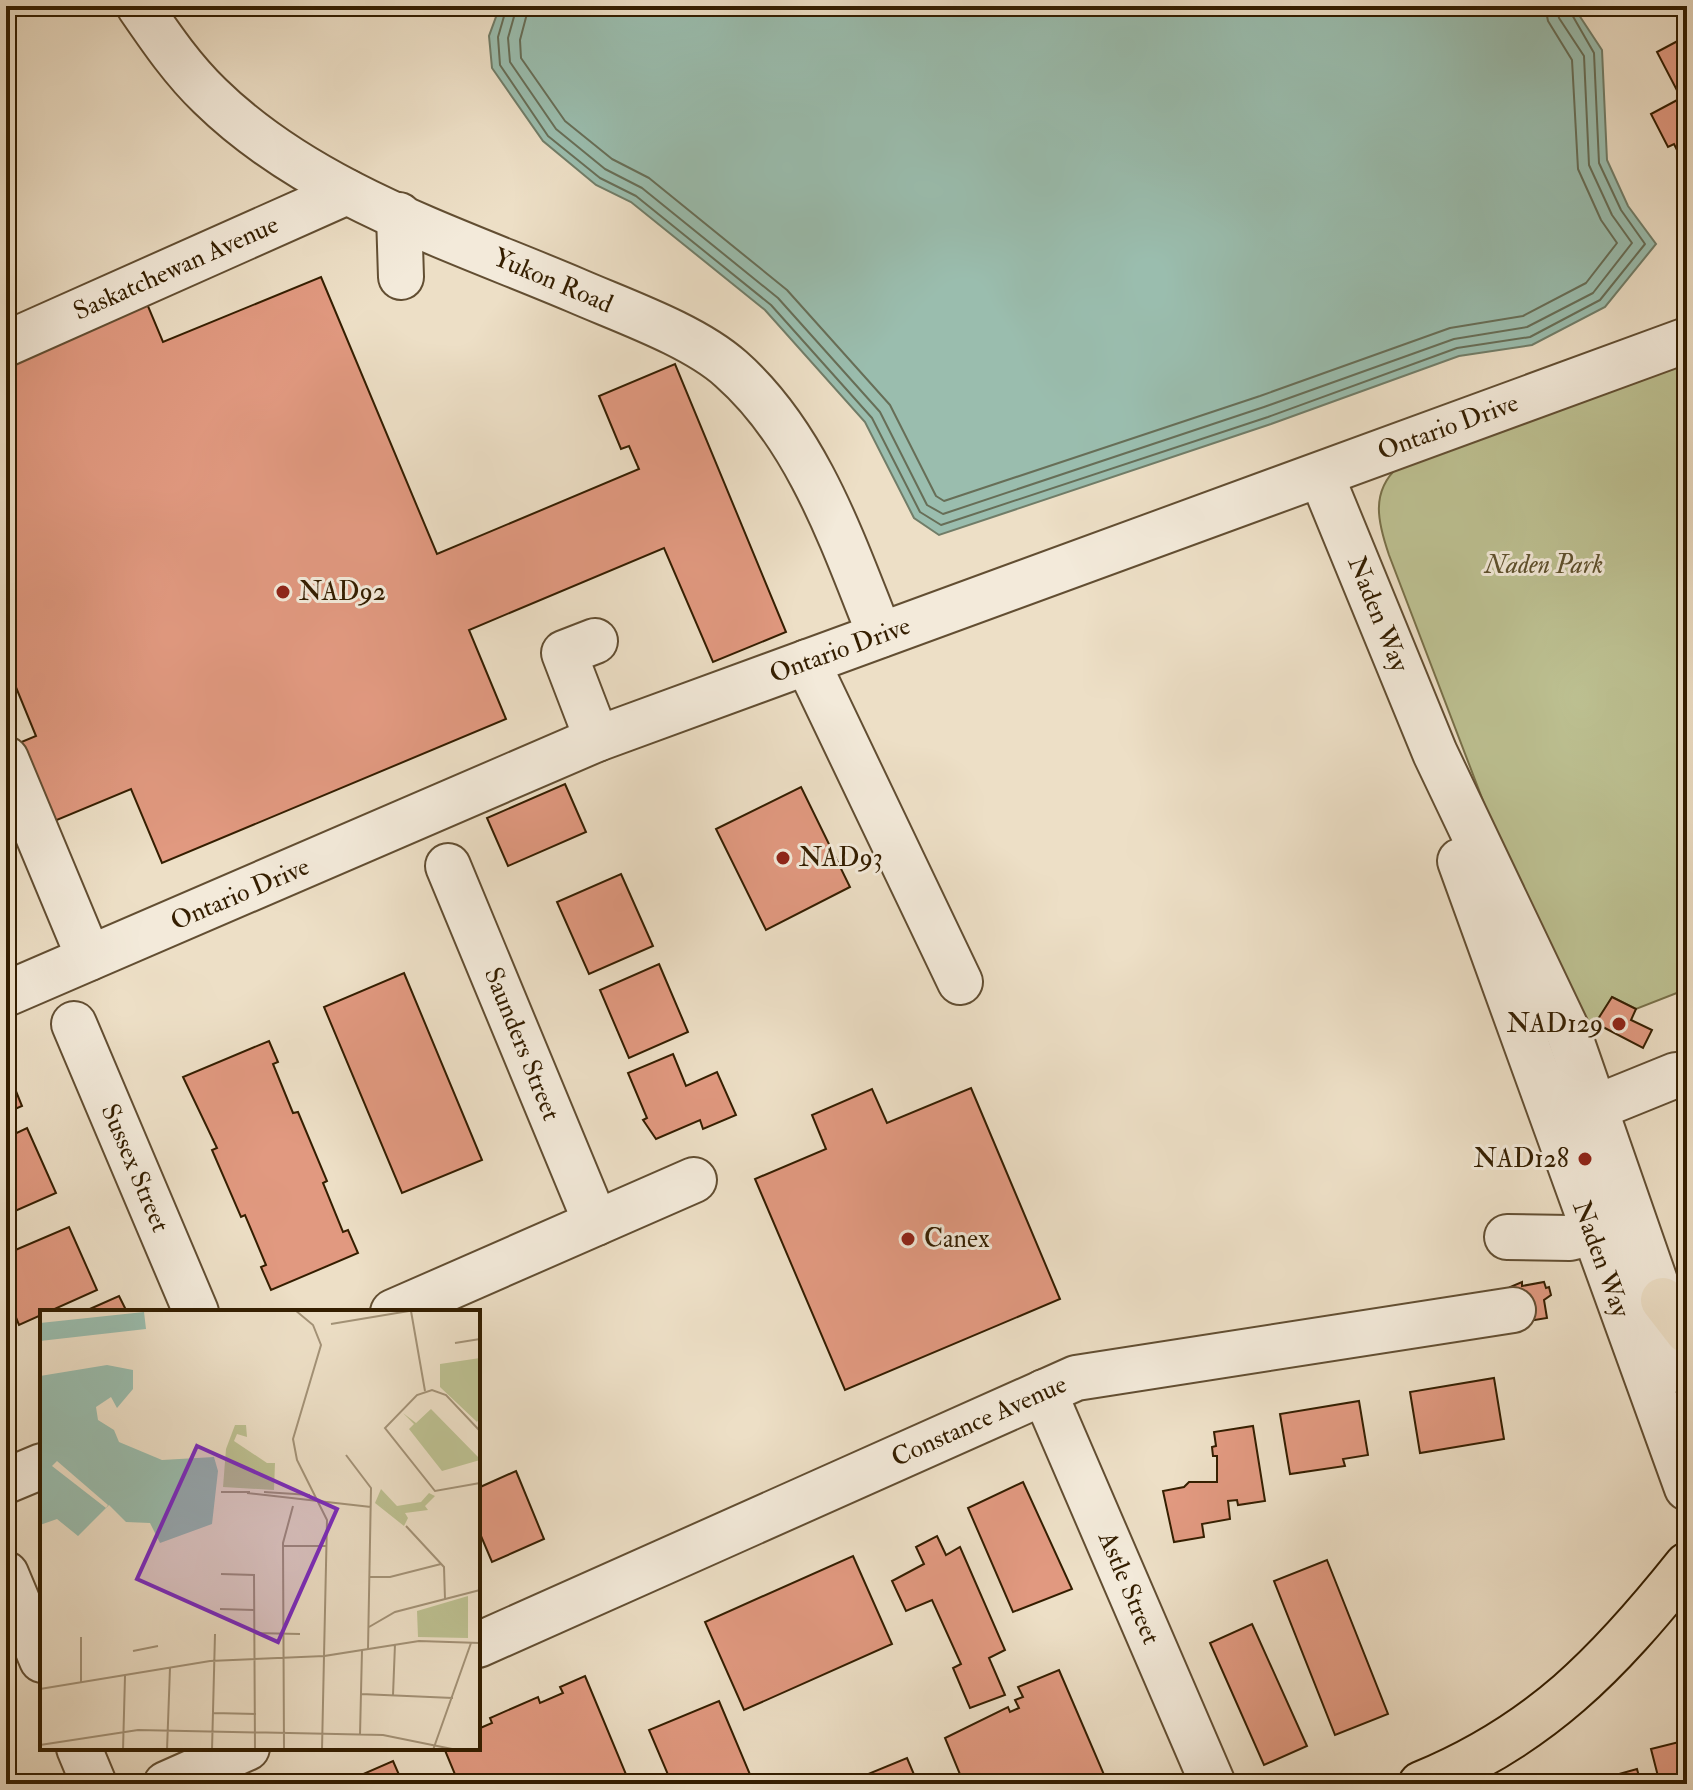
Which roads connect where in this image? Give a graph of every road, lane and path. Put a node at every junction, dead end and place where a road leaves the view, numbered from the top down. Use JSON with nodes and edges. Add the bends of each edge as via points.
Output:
{"nodes":[{"id":1,"x":139,"y":6,"type":"edge"},
{"id":2,"x":347,"y":192,"type":"junction"},
{"id":3,"x":399,"y":215,"type":"junction"},
{"id":4,"x":401,"y":277,"type":"dead end"},
{"id":5,"x":1687,"y":340,"type":"edge"},
{"id":6,"x":6,"y":344,"type":"edge"},
{"id":7,"x":1321,"y":475,"type":"junction"},
{"id":8,"x":880,"y":635,"type":"junction"},
{"id":9,"x":595,"y":641,"type":"dead end"},
{"id":10,"x":807,"y":662,"type":"junction"},
{"id":11,"x":597,"y":739,"type":"junction"},
{"id":12,"x":1435,"y":753,"type":"junction"},
{"id":13,"x":6,"y":759,"type":"edge"},
{"id":14,"x":448,"y":866,"type":"dead end"},
{"id":15,"x":89,"y":958,"type":"junction"},
{"id":16,"x":960,"y":982,"type":"dead end"},
{"id":17,"x":6,"y":994,"type":"edge"},
{"id":18,"x":74,"y":1024,"type":"dead end"},
{"id":19,"x":1676,"y":1075,"type":"dead end"},
{"id":20,"x":1596,"y":1108,"type":"junction"},
{"id":21,"x":1554,"y":1125,"type":"junction"},
{"id":22,"x":694,"y":1180,"type":"dead end"},
{"id":23,"x":1637,"y":1222,"type":"junction"},
{"id":24,"x":596,"y":1223,"type":"junction"},
{"id":25,"x":1592,"y":1233,"type":"junction"},
{"id":26,"x":1507,"y":1237,"type":"dead end"},
{"id":27,"x":195,"y":1310,"type":"edge"},
{"id":28,"x":398,"y":1310,"type":"edge"},
{"id":29,"x":1513,"y":1310,"type":"dead end"},
{"id":30,"x":1675,"y":1316,"type":"edge"},
{"id":31,"x":1687,"y":1373,"type":"edge"},
{"id":32,"x":1044,"y":1392,"type":"junction"},
{"id":33,"x":40,"y":1467,"type":"edge"},
{"id":34,"x":6,"y":1481,"type":"edge"},
{"id":35,"x":1687,"y":1488,"type":"edge"},
{"id":36,"x":1687,"y":1565,"type":"edge"},
{"id":37,"x":6,"y":1574,"type":"edge"},
{"id":38,"x":480,"y":1644,"type":"edge"},
{"id":39,"x":40,"y":1655,"type":"edge"},
{"id":40,"x":80,"y":1750,"type":"edge"},
{"id":41,"x":242,"y":1750,"type":"edge"},
{"id":42,"x":94,"y":1784,"type":"edge"},
{"id":43,"x":166,"y":1784,"type":"edge"},
{"id":44,"x":1213,"y":1784,"type":"edge"},
{"id":45,"x":1421,"y":1784,"type":"edge"}],
"edges":[{"from":1,"to":2,"type":"street","name":"Yukon Road","via":[[182,67],[231,116]]},
{"from":2,"to":3,"type":"street","name":"Yukon Road"},
{"from":2,"to":6,"type":"street","name":"Saskatchewan Avenue"},
{"from":3,"to":4,"type":"street"},
{"from":3,"to":8,"type":"street","name":"Yukon Road","via":[[661,327],[730,367],[775,415],[834,519]]},
{"from":5,"to":7,"type":"street","name":"Ontario Drive"},
{"from":7,"to":8,"type":"street","name":"Ontario Drive"},
{"from":7,"to":12,"type":"street","name":"Naden Way"},
{"from":8,"to":10,"type":"street","name":"Ontario Drive"},
{"from":9,"to":11,"type":"street","via":[[564,653]]},
{"from":10,"to":11,"type":"street","name":"Ontario Drive"},
{"from":10,"to":16,"type":"street"},
{"from":11,"to":15,"type":"street","name":"Ontario Drive"},
{"from":12,"to":20,"type":"street","name":"Naden Way","via":[[1569,1034]]},
{"from":12,"to":21,"type":"street","name":"Naden Way","via":[[1463,873]]},
{"from":13,"to":15,"type":"street"},
{"from":14,"to":24,"type":"street","name":"Saunders Street"},
{"from":15,"to":17,"type":"street","name":"Ontario Drive"},
{"from":18,"to":27,"type":"street","name":"Sussex Street"},
{"from":19,"to":20,"type":"street"},
{"from":20,"to":21,"type":"street"},
{"from":20,"to":23,"type":"street","name":"Naden Way"},
{"from":21,"to":25,"type":"street","name":"Naden Way"},
{"from":22,"to":24,"type":"street"},
{"from":23,"to":25,"type":"street"},
{"from":23,"to":30,"type":"street","name":"Naden Way"},
{"from":24,"to":28,"type":"street"},
{"from":25,"to":26,"type":"street"},
{"from":25,"to":35,"type":"street","name":"Naden Way"},
{"from":29,"to":32,"type":"street","name":"Constance Avenue","via":[[1076,1378]]},
{"from":30,"to":31,"type":"street","name":"Naden Way"},
{"from":32,"to":38,"type":"street","name":"Constance Avenue"},
{"from":32,"to":44,"type":"street","name":"Astle Street"},
{"from":33,"to":34,"type":"street"},
{"from":36,"to":45,"type":"main road","via":[[1580,1687],[1523,1732]]},
{"from":37,"to":39,"type":"street"},
{"from":40,"to":42,"type":"street"},
{"from":41,"to":43,"type":"street"}]}
